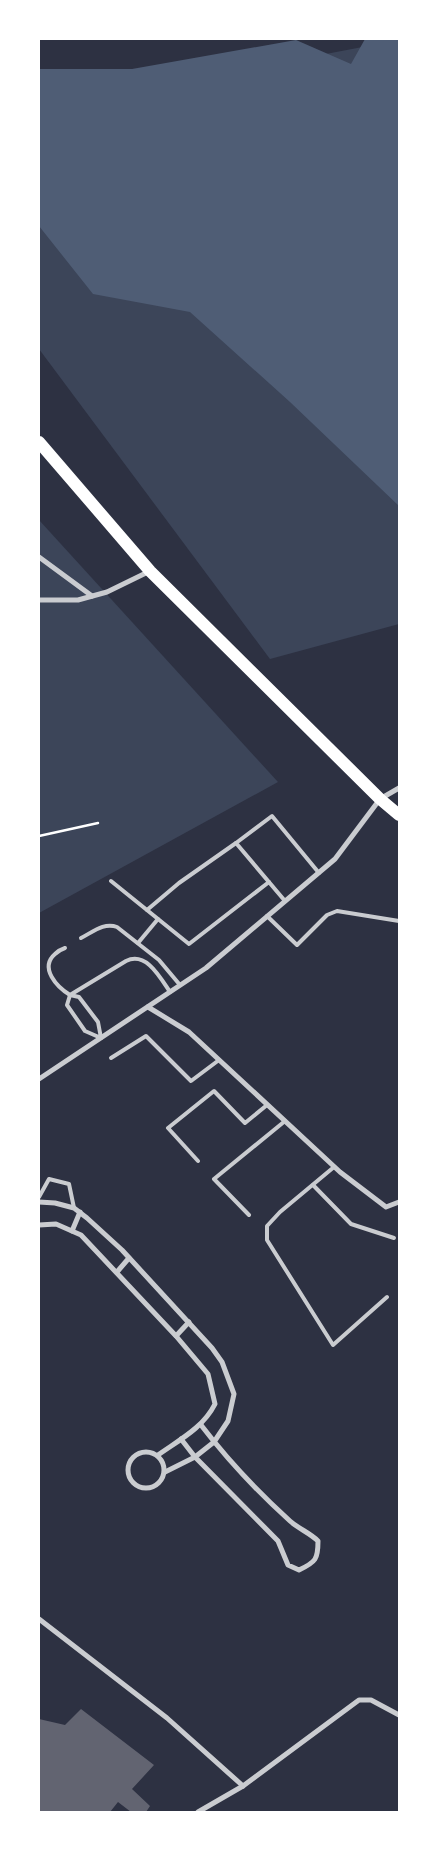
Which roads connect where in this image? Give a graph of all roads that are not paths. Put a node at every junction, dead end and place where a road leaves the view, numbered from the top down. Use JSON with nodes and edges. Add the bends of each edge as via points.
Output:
{"nodes":[{"id":1,"x":39,"y":442,"type":"edge"},
{"id":2,"x":39,"y":557,"type":"edge"},
{"id":3,"x":150,"y":571,"type":"junction"},
{"id":4,"x":92,"y":596,"type":"junction"},
{"id":5,"x":39,"y":600,"type":"edge"},
{"id":6,"x":399,"y":788,"type":"edge"},
{"id":7,"x":380,"y":798,"type":"junction"},
{"id":8,"x":399,"y":815,"type":"edge"},
{"id":9,"x":236,"y":843,"type":"junction"},
{"id":10,"x":319,"y":873,"type":"junction"},
{"id":11,"x":111,"y":881,"type":"dead end"},
{"id":12,"x":269,"y":882,"type":"junction"},
{"id":13,"x":285,"y":902,"type":"junction"},
{"id":14,"x":147,"y":910,"type":"junction"},
{"id":15,"x":267,"y":916,"type":"junction"},
{"id":16,"x":158,"y":919,"type":"junction"},
{"id":17,"x":399,"y":921,"type":"edge"},
{"id":18,"x":81,"y":938,"type":"dead end"},
{"id":19,"x":138,"y":943,"type":"junction"},
{"id":20,"x":65,"y":948,"type":"dead end"},
{"id":21,"x":180,"y":985,"type":"junction"},
{"id":22,"x":170,"y":992,"type":"junction"},
{"id":23,"x":70,"y":995,"type":"junction"},
{"id":24,"x":148,"y":1007,"type":"junction"},
{"id":25,"x":101,"y":1038,"type":"junction"},
{"id":26,"x":111,"y":1058,"type":"dead end"},
{"id":27,"x":219,"y":1060,"type":"junction"},
{"id":28,"x":39,"y":1078,"type":"edge"},
{"id":29,"x":267,"y":1105,"type":"junction"},
{"id":30,"x":285,"y":1121,"type":"junction"},
{"id":31,"x":198,"y":1162,"type":"dead end"},
{"id":32,"x":334,"y":1167,"type":"junction"},
{"id":33,"x":313,"y":1185,"type":"junction"},
{"id":34,"x":39,"y":1197,"type":"edge"},
{"id":35,"x":39,"y":1202,"type":"edge"},
{"id":36,"x":399,"y":1202,"type":"edge"},
{"id":37,"x":74,"y":1208,"type":"junction"},
{"id":38,"x":80,"y":1212,"type":"junction"},
{"id":39,"x":249,"y":1215,"type":"dead end"},
{"id":40,"x":39,"y":1225,"type":"edge"},
{"id":41,"x":72,"y":1231,"type":"junction"},
{"id":42,"x":394,"y":1238,"type":"dead end"},
{"id":43,"x":129,"y":1258,"type":"junction"},
{"id":44,"x":117,"y":1272,"type":"junction"},
{"id":45,"x":387,"y":1297,"type":"dead end"},
{"id":46,"x":189,"y":1322,"type":"junction"},
{"id":47,"x":176,"y":1336,"type":"junction"},
{"id":48,"x":201,"y":1425,"type":"junction"},
{"id":49,"x":181,"y":1439,"type":"junction"},
{"id":50,"x":214,"y":1442,"type":"junction"},
{"id":51,"x":158,"y":1455,"type":"junction"},
{"id":52,"x":194,"y":1457,"type":"junction"},
{"id":53,"x":165,"y":1472,"type":"junction"},
{"id":54,"x":39,"y":1619,"type":"edge"},
{"id":55,"x":399,"y":1715,"type":"edge"},
{"id":56,"x":243,"y":1786,"type":"junction"},
{"id":57,"x":198,"y":1812,"type":"edge"}],
"edges":[{"from":1,"to":3,"type":"main road"},
{"from":2,"to":4,"type":"street"},
{"from":3,"to":4,"type":"street"},
{"from":3,"to":7,"type":"main road"},
{"from":4,"to":5,"type":"street","via":[[78,600]]},
{"from":6,"to":7,"type":"street"},
{"from":7,"to":8,"type":"main road"},
{"from":7,"to":10,"type":"street","via":[[335,859]]},
{"from":9,"to":10,"type":"lane","via":[[272,816]]},
{"from":9,"to":12,"type":"lane"},
{"from":9,"to":14,"type":"lane"},
{"from":10,"to":13,"type":"street"},
{"from":11,"to":14,"type":"lane"},
{"from":12,"to":13,"type":"lane"},
{"from":12,"to":16,"type":"lane","via":[[188,944]]},
{"from":13,"to":15,"type":"street"},
{"from":14,"to":16,"type":"lane"},
{"from":15,"to":17,"type":"lane","via":[[297,945],[327,915],[338,911]]},
{"from":15,"to":21,"type":"street","via":[[206,968]]},
{"from":16,"to":19,"type":"lane"},
{"from":18,"to":19,"type":"lane","via":[[112,925]]},
{"from":19,"to":21,"type":"lane","via":[[159,960]]},
{"from":20,"to":23,"type":"lane","via":[[54,954],[48,969],[54,982]]},
{"from":21,"to":22,"type":"street"},
{"from":22,"to":23,"type":"lane","via":[[149,965],[136,958]]},
{"from":22,"to":24,"type":"street"},
{"from":23,"to":25,"type":"lane","via":[[79,997],[98,1022]]},
{"from":23,"to":25,"type":"lane","via":[[68,1005],[85,1031]]},
{"from":24,"to":25,"type":"street"},
{"from":24,"to":27,"type":"street","via":[[189,1032]]},
{"from":25,"to":28,"type":"street"},
{"from":26,"to":27,"type":"lane","via":[[146,1036],[191,1081]]},
{"from":27,"to":29,"type":"street"},
{"from":29,"to":30,"type":"street"},
{"from":29,"to":31,"type":"lane","via":[[245,1123],[214,1091],[168,1128]]},
{"from":30,"to":32,"type":"street"},
{"from":30,"to":39,"type":"lane","via":[[214,1178]]},
{"from":32,"to":33,"type":"lane"},
{"from":32,"to":36,"type":"street","via":[[386,1207]]},
{"from":33,"to":42,"type":"lane","via":[[351,1224]]},
{"from":33,"to":45,"type":"lane","via":[[267,1226],[266,1240],[333,1345]]},
{"from":34,"to":37,"type":"lane","via":[[49,1179],[68,1184]]},
{"from":35,"to":37,"type":"street"},
{"from":37,"to":38,"type":"street"},
{"from":38,"to":41,"type":"street"},
{"from":38,"to":43,"type":"street"},
{"from":40,"to":41,"type":"street","via":[[56,1224]]},
{"from":41,"to":44,"type":"street","via":[[81,1235]]},
{"from":43,"to":44,"type":"street"},
{"from":43,"to":46,"type":"street"},
{"from":44,"to":47,"type":"street"},
{"from":46,"to":47,"type":"street"},
{"from":46,"to":50,"type":"street","via":[[222,1362],[234,1394],[228,1422]]},
{"from":47,"to":48,"type":"street","via":[[208,1374],[215,1404]]},
{"from":48,"to":49,"type":"street"},
{"from":48,"to":50,"type":"street"},
{"from":49,"to":51,"type":"street"},
{"from":49,"to":52,"type":"street"},
{"from":50,"to":52,"type":"street"},
{"from":50,"to":52,"type":"street","via":[[292,1523],[318,1541],[318,1555],[312,1564],[299,1570],[288,1565],[278,1541]]},
{"from":51,"to":53,"type":"street"},
{"from":51,"to":53,"type":"street","via":[[148,1451],[137,1454],[129,1462],[129,1475],[136,1485],[148,1488],[159,1483]]},
{"from":52,"to":53,"type":"street"},
{"from":54,"to":56,"type":"street","via":[[167,1718]]},
{"from":55,"to":56,"type":"street","via":[[371,1700],[359,1700]]},
{"from":56,"to":57,"type":"street"}]}
